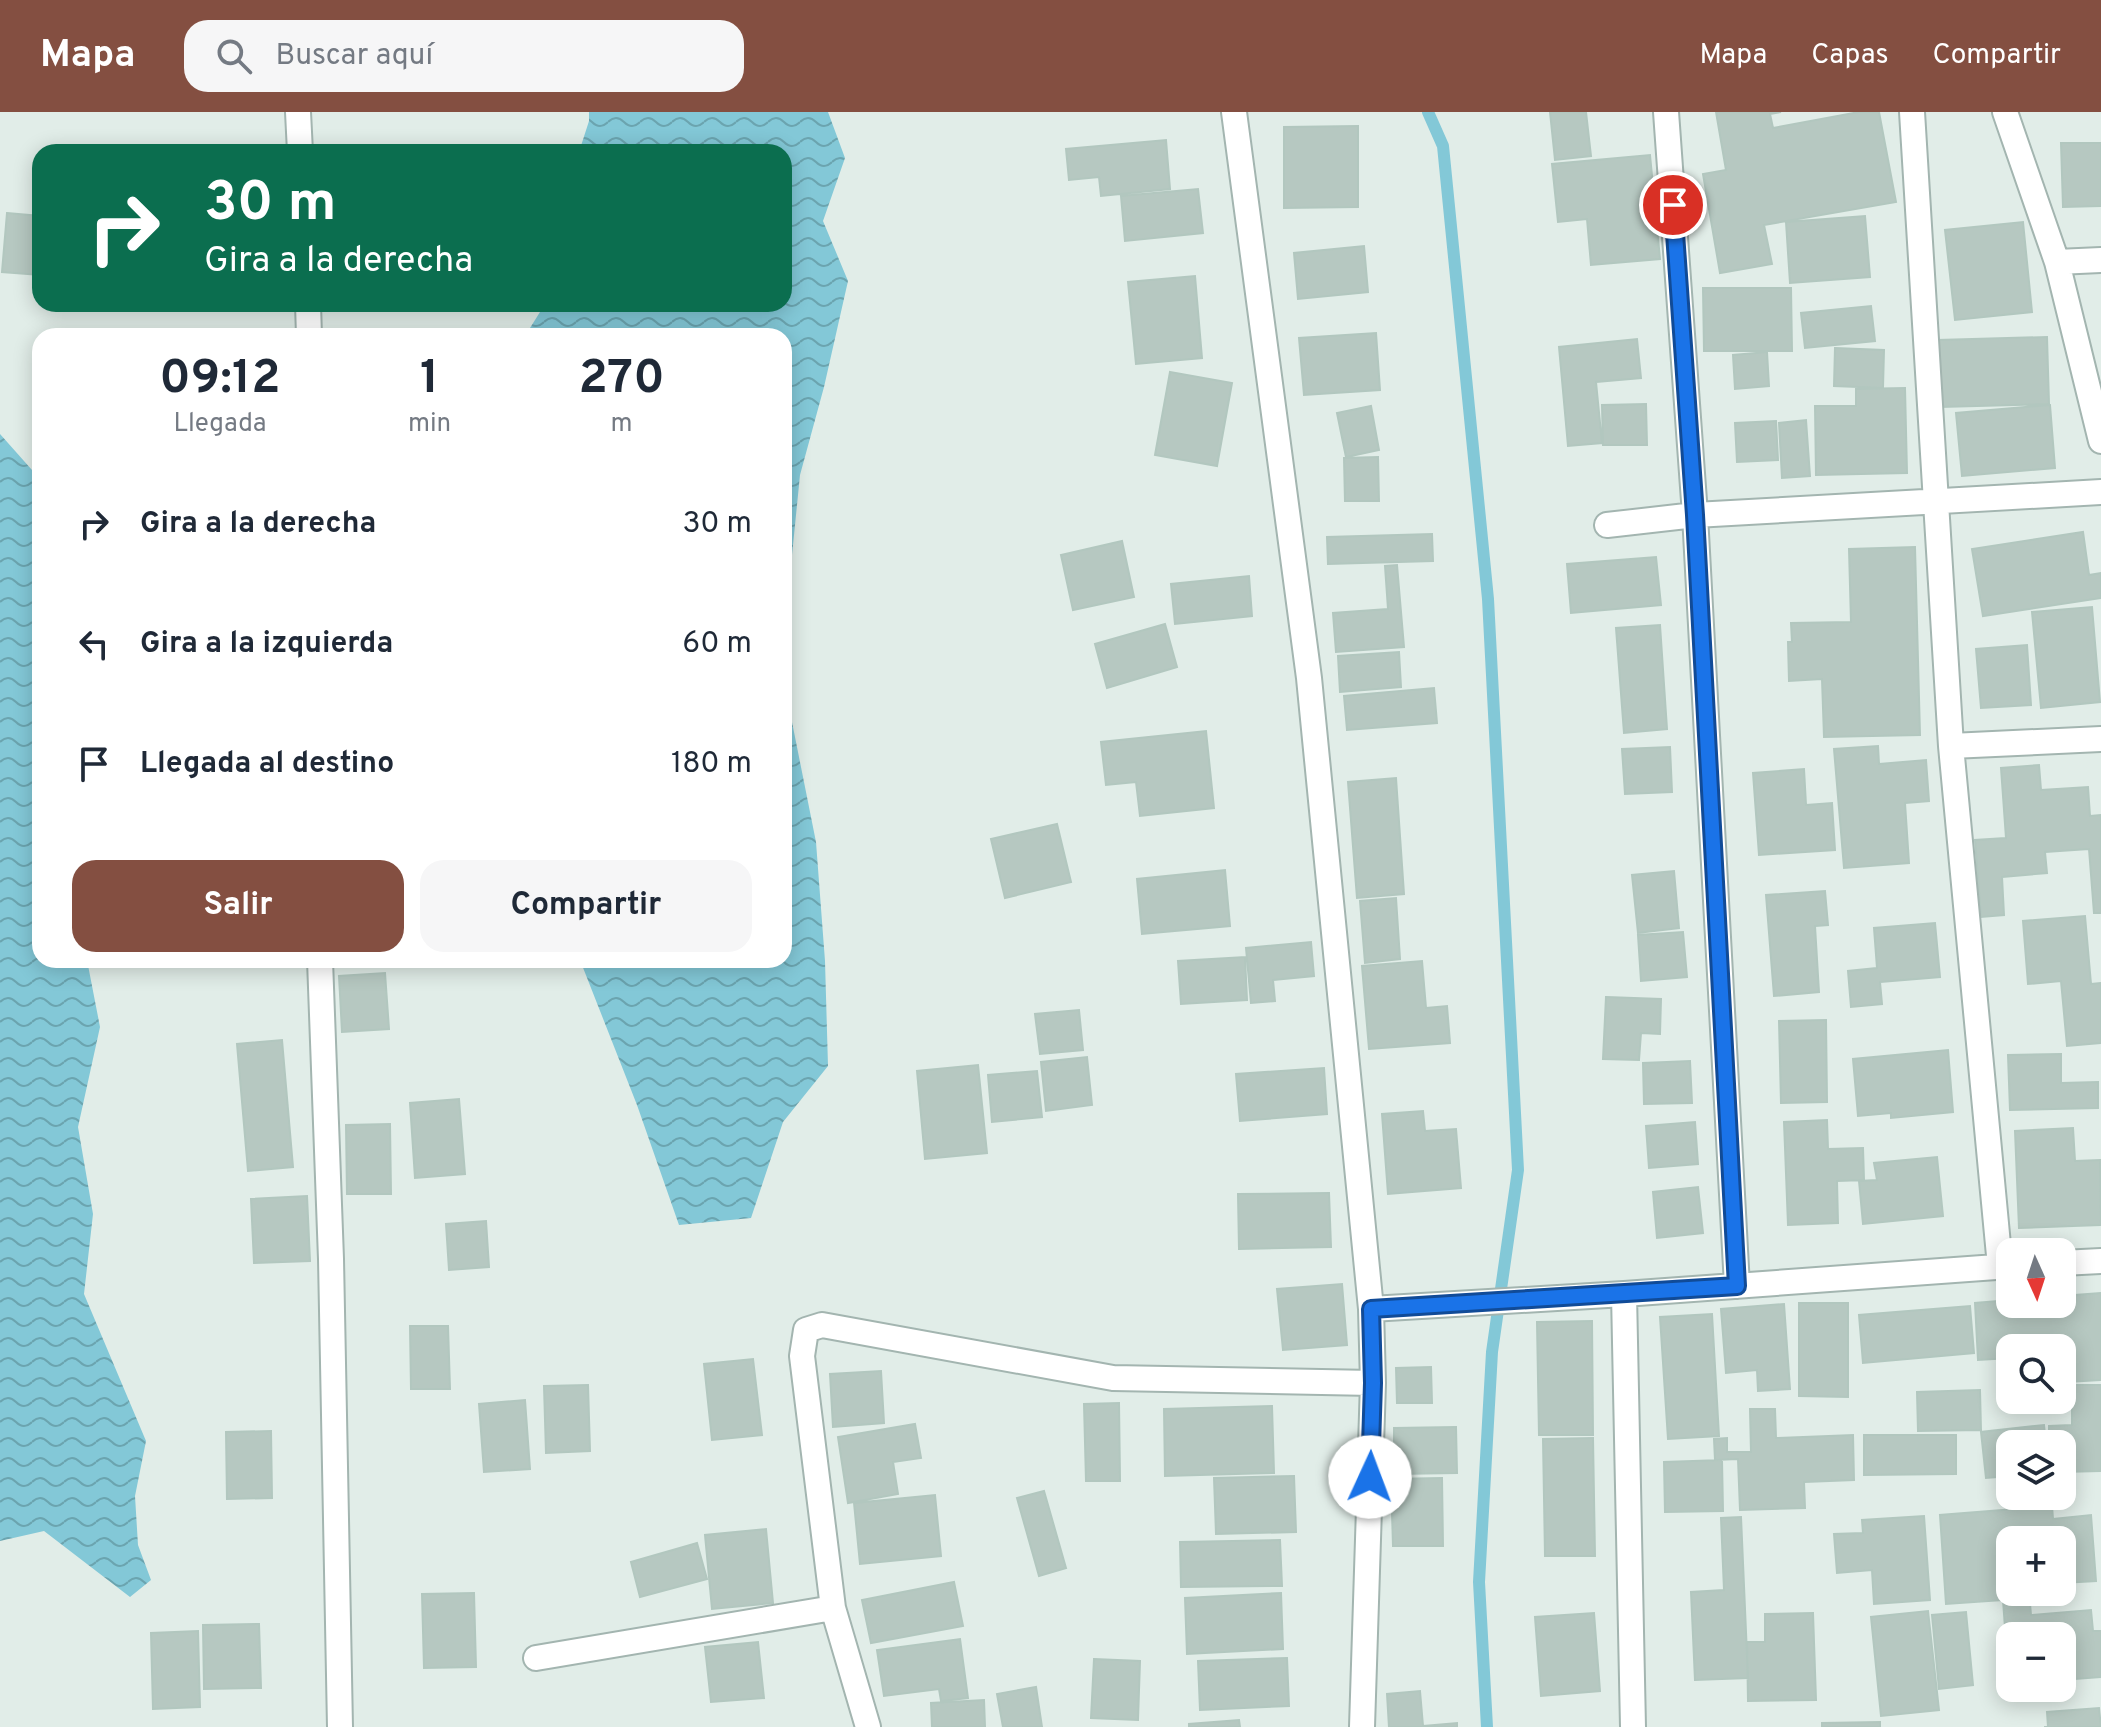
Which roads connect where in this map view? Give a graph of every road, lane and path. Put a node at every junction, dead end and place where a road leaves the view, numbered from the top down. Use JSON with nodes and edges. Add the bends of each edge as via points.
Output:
{"nodes":[{"id":1,"x":298,"y":112,"type":"edge"},
{"id":2,"x":1234,"y":112,"type":"edge"},
{"id":3,"x":1666,"y":112,"type":"edge"},
{"id":4,"x":1912,"y":112,"type":"edge"},
{"id":5,"x":2005,"y":112,"type":"edge"},
{"id":6,"x":300,"y":144,"type":"edge"},
{"id":7,"x":2101,"y":260,"type":"edge"},
{"id":8,"x":2057,"y":262,"type":"junction"},
{"id":9,"x":2101,"y":441,"type":"edge"},
{"id":10,"x":2101,"y":492,"type":"edge"},
{"id":11,"x":1936,"y":503,"type":"junction"},
{"id":12,"x":1695,"y":515,"type":"junction"},
{"id":13,"x":1607,"y":525,"type":"dead end"},
{"id":14,"x":2101,"y":739,"type":"edge"},
{"id":15,"x":1951,"y":746,"type":"junction"},
{"id":16,"x":320,"y":968,"type":"edge"},
{"id":17,"x":2002,"y":1238,"type":"edge"},
{"id":18,"x":2101,"y":1261,"type":"edge"},
{"id":19,"x":2076,"y":1262,"type":"edge"},
{"id":20,"x":1996,"y":1267,"type":"edge"},
{"id":21,"x":1737,"y":1286,"type":"junction"},
{"id":22,"x":1624,"y":1294,"type":"junction"},
{"id":23,"x":1371,"y":1309,"type":"junction"},
{"id":24,"x":1373,"y":1383,"type":"junction"},
{"id":25,"x":833,"y":1608,"type":"junction"},
{"id":26,"x":536,"y":1658,"type":"dead end"},
{"id":27,"x":340,"y":1727,"type":"edge"},
{"id":28,"x":868,"y":1727,"type":"edge"},
{"id":29,"x":1362,"y":1727,"type":"edge"},
{"id":30,"x":1633,"y":1727,"type":"edge"}],
"edges":[{"from":1,"to":6,"type":"street"},
{"from":2,"to":23,"type":"street","via":[[1309,678]]},
{"from":3,"to":12,"type":"street"},
{"from":4,"to":11,"type":"street"},
{"from":5,"to":8,"type":"street"},
{"from":7,"to":8,"type":"street"},
{"from":8,"to":9,"type":"street"},
{"from":10,"to":11,"type":"street"},
{"from":11,"to":12,"type":"street"},
{"from":11,"to":15,"type":"street"},
{"from":12,"to":13,"type":"street"},
{"from":12,"to":21,"type":"street"},
{"from":14,"to":15,"type":"street"},
{"from":15,"to":17,"type":"street"},
{"from":16,"to":27,"type":"street"},
{"from":18,"to":19,"type":"street"},
{"from":20,"to":21,"type":"street"},
{"from":21,"to":22,"type":"street"},
{"from":22,"to":23,"type":"street"},
{"from":22,"to":30,"type":"street"},
{"from":23,"to":24,"type":"street"},
{"from":24,"to":25,"type":"street","via":[[1113,1378],[822,1325],[806,1330],[802,1356]]},
{"from":24,"to":29,"type":"street"},
{"from":25,"to":26,"type":"street"},
{"from":25,"to":28,"type":"street"}]}
